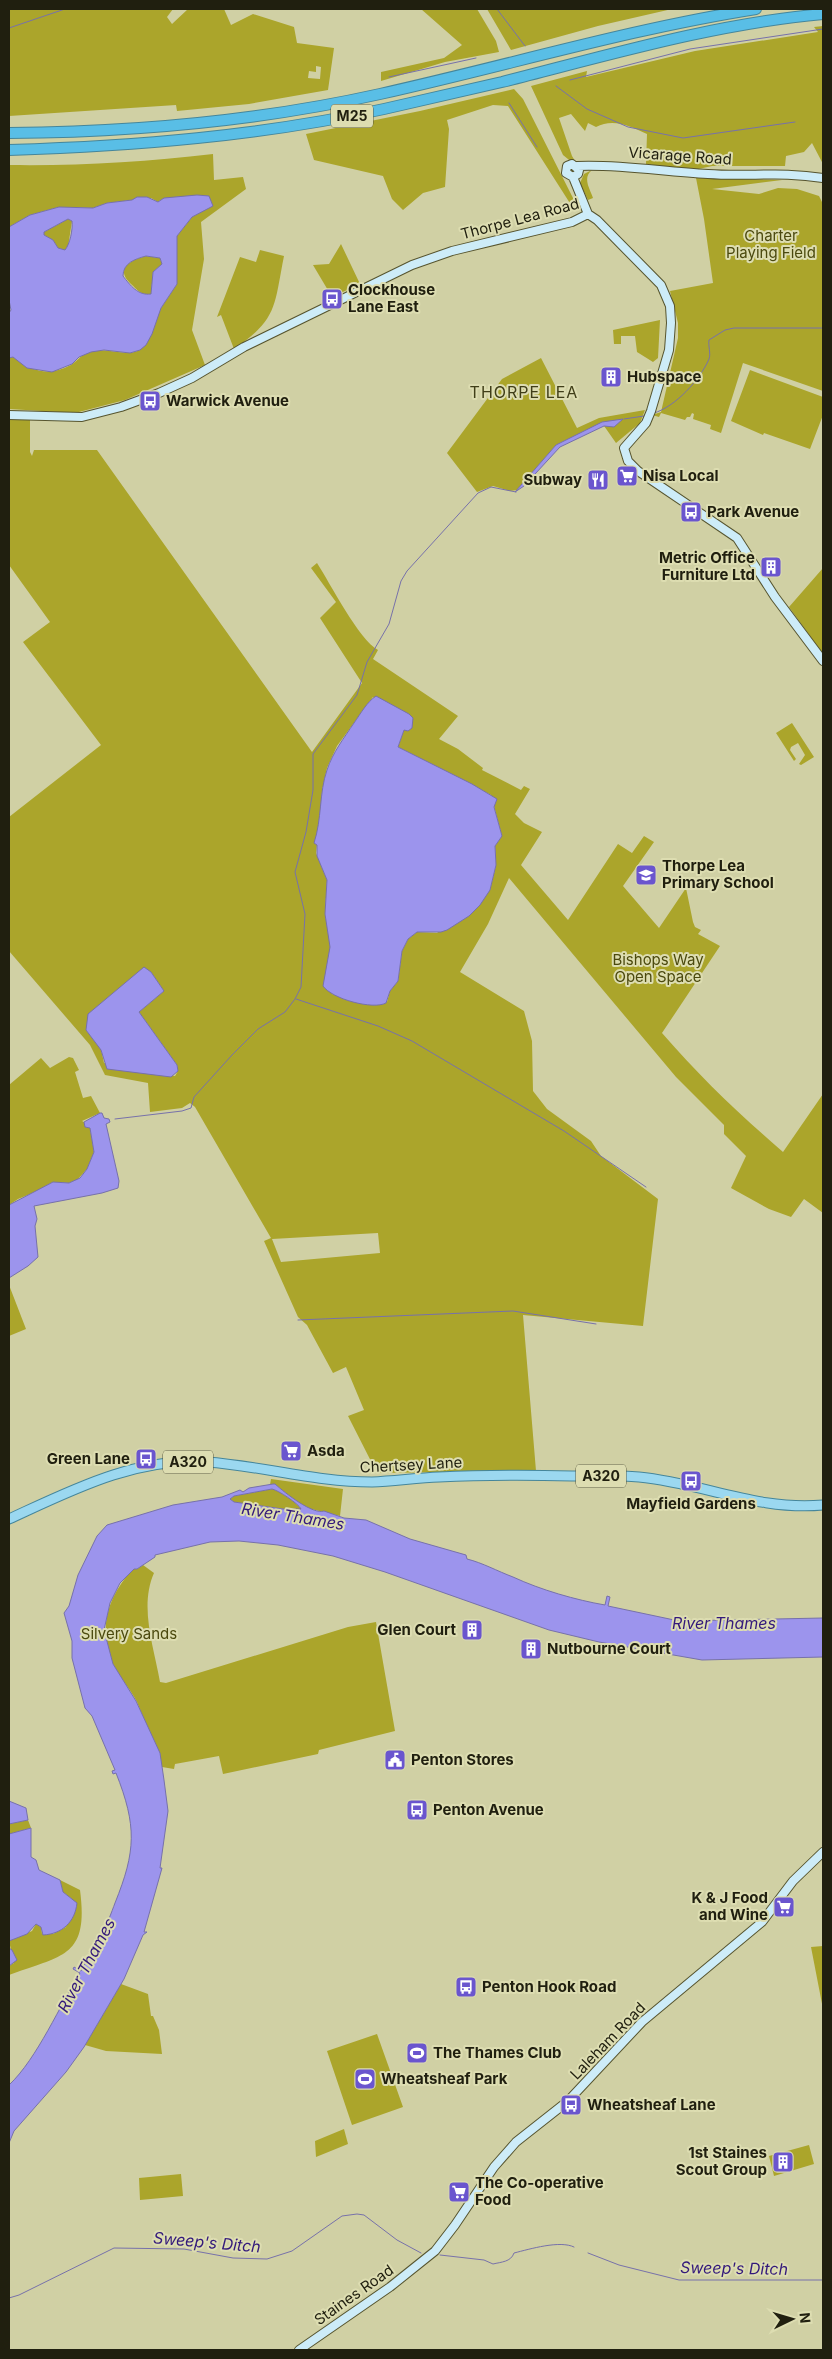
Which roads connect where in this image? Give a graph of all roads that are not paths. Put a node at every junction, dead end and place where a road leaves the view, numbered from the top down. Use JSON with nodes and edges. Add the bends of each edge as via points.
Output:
{"nodes":[{"id":1,"x":756,"y":9,"type":"edge"},
{"id":2,"x":823,"y":14,"type":"edge"},
{"id":3,"x":9,"y":133,"type":"edge"},
{"id":4,"x":9,"y":150,"type":"edge"},
{"id":5,"x":823,"y":178,"type":"edge"},
{"id":6,"x":588,"y":214,"type":"junction"},
{"id":7,"x":9,"y":415,"type":"edge"},
{"id":8,"x":823,"y":661,"type":"edge"},
{"id":9,"x":823,"y":1505,"type":"edge"},
{"id":10,"x":9,"y":1519,"type":"edge"},
{"id":11,"x":823,"y":1852,"type":"edge"},
{"id":12,"x":424,"y":2261,"type":"joint"},
{"id":13,"x":298,"y":2350,"type":"edge"}],
"edges":[{"from":1,"to":3,"type":"highway","number":"M25","via":[[688,20],[312,107],[226,120],[145,127]]},
{"from":2,"to":4,"type":"highway","number":"M25","via":[[687,34],[502,82],[311,124],[221,137],[102,147]]},
{"from":5,"to":6,"type":"main road","name":"Vicarage Road","via":[[783,173],[708,174],[594,166],[576,172]]},
{"from":6,"to":7,"type":"main road","name":"Thorpe Lea Road","via":[[572,222],[452,250],[412,265],[244,347],[192,378],[121,407],[82,417]]},
{"from":6,"to":8,"type":"main road","name":"Thorpe Lea Road","via":[[661,286],[670,306],[671,332],[666,360],[648,419],[624,448],[628,461],[737,538],[775,597]]},
{"from":9,"to":10,"type":"main road","name":"Chertsey Lane","number":"A320","via":[[777,1506],[638,1477],[484,1475],[344,1481],[190,1462],[154,1464],[103,1477]]},
{"from":11,"to":12,"type":"main road","name":"Laleham Road","via":[[793,1881],[762,1922],[642,2022],[568,2101],[516,2142],[494,2167],[442,2243]]},
{"from":12,"to":13,"type":"main road","name":"Staines Road"}]}
